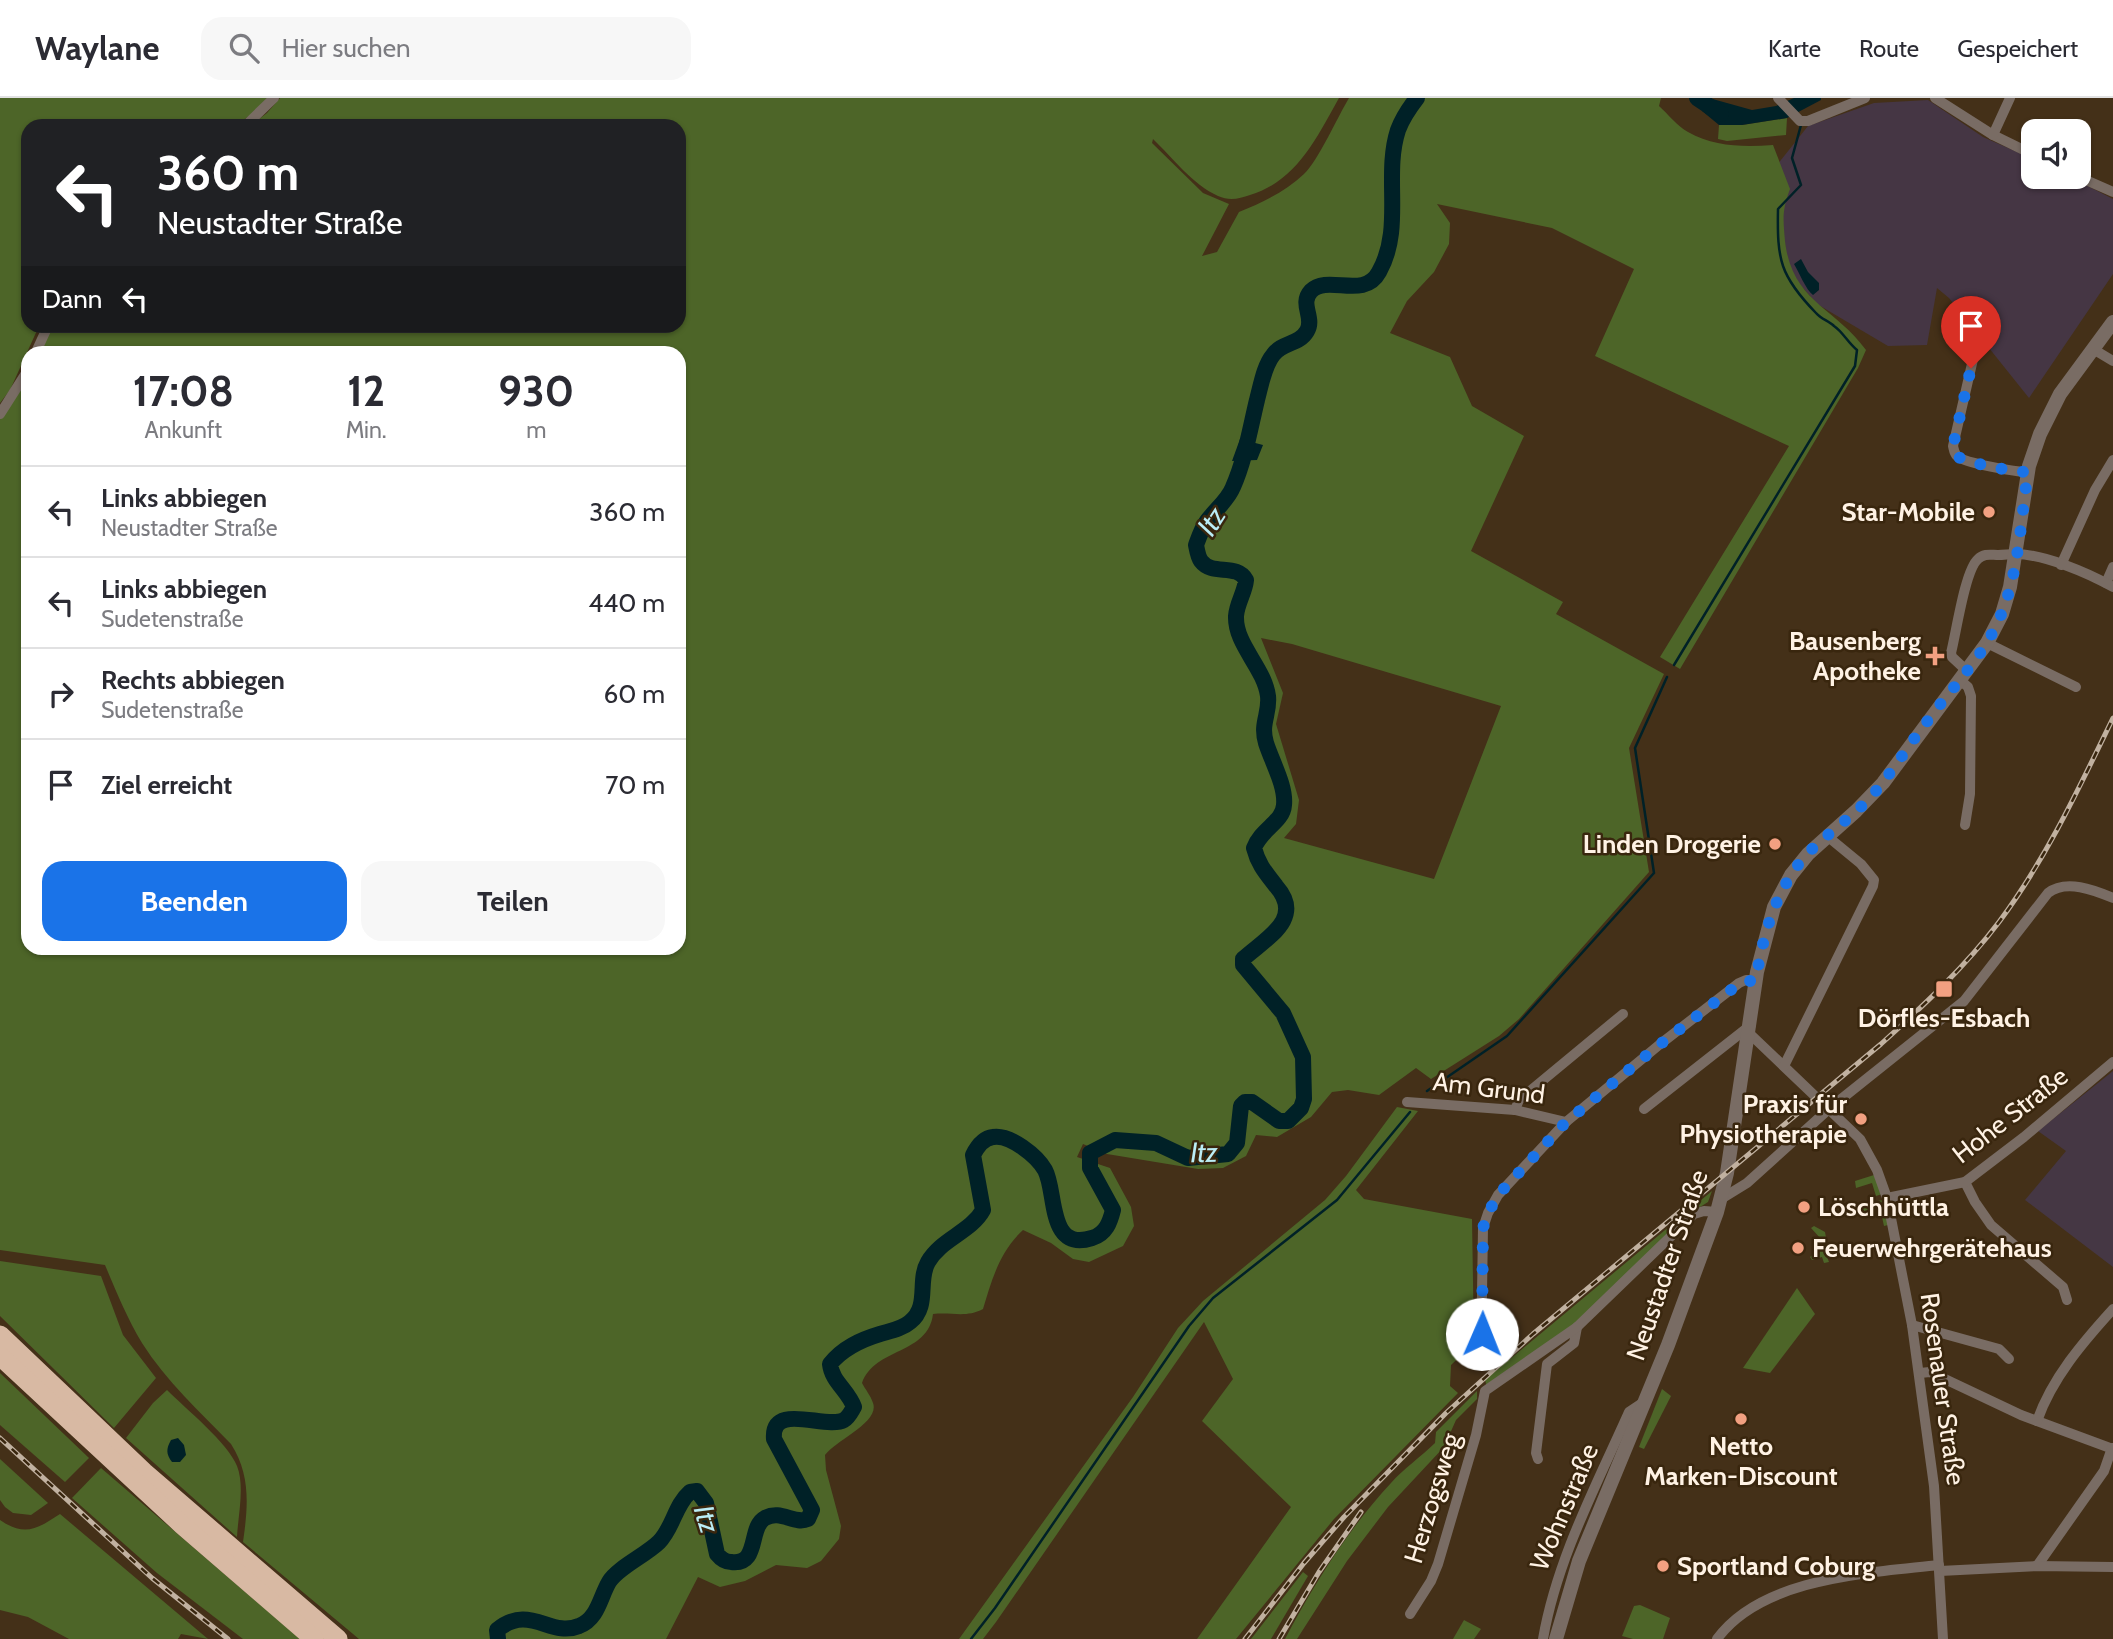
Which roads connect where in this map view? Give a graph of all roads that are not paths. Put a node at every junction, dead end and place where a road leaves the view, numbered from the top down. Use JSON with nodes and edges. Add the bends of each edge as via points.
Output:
{"nodes":[{"id":1,"x":274,"y":98,"type":"edge"},
{"id":2,"x":1778,"y":98,"type":"edge"},
{"id":3,"x":1865,"y":98,"type":"edge"},
{"id":4,"x":1935,"y":98,"type":"edge"},
{"id":5,"x":2010,"y":98,"type":"edge"},
{"id":6,"x":252,"y":119,"type":"edge"},
{"id":7,"x":1993,"y":135,"type":"junction"},
{"id":8,"x":2021,"y":149,"type":"edge"},
{"id":9,"x":2091,"y":182,"type":"edge"},
{"id":10,"x":2113,"y":191,"type":"edge"},
{"id":11,"x":2113,"y":321,"type":"edge"},
{"id":12,"x":1977,"y":342,"type":"dead end"},
{"id":13,"x":2093,"y":349,"type":"junction"},
{"id":14,"x":2113,"y":361,"type":"edge"},
{"id":15,"x":21,"y":381,"type":"edge"},
{"id":16,"x":0,"y":414,"type":"edge"},
{"id":17,"x":2113,"y":460,"type":"edge"},
{"id":18,"x":2028,"y":472,"type":"junction"},
{"id":19,"x":2016,"y":554,"type":"junction"},
{"id":20,"x":2061,"y":565,"type":"junction"},
{"id":21,"x":2113,"y":567,"type":"edge"},
{"id":22,"x":2109,"y":585,"type":"edge"},
{"id":23,"x":1987,"y":643,"type":"junction"},
{"id":24,"x":1963,"y":675,"type":"junction"},
{"id":25,"x":2076,"y":687,"type":"dead end"},
{"id":26,"x":1965,"y":825,"type":"dead end"},
{"id":27,"x":1827,"y":836,"type":"junction"},
{"id":28,"x":2113,"y":898,"type":"edge"},
{"id":29,"x":1756,"y":980,"type":"junction"},
{"id":30,"x":1623,"y":1014,"type":"dead end"},
{"id":31,"x":1750,"y":1029,"type":"junction"},
{"id":32,"x":2113,"y":1062,"type":"edge"},
{"id":33,"x":1784,"y":1066,"type":"junction"},
{"id":34,"x":1407,"y":1102,"type":"dead end"},
{"id":35,"x":1830,"y":1108,"type":"junction"},
{"id":36,"x":1644,"y":1109,"type":"dead end"},
{"id":37,"x":1515,"y":1110,"type":"junction"},
{"id":38,"x":1566,"y":1122,"type":"junction"},
{"id":39,"x":1965,"y":1182,"type":"junction"},
{"id":40,"x":1887,"y":1198,"type":"junction"},
{"id":41,"x":1719,"y":1206,"type":"junction"},
{"id":42,"x":2067,"y":1300,"type":"dead end"},
{"id":43,"x":2113,"y":1309,"type":"edge"},
{"id":44,"x":1912,"y":1325,"type":"junction"},
{"id":45,"x":1577,"y":1327,"type":"junction"},
{"id":46,"x":0,"y":1335,"type":"edge"},
{"id":47,"x":0,"y":1356,"type":"edge"},
{"id":48,"x":1481,"y":1359,"type":"dead end"},
{"id":49,"x":2009,"y":1359,"type":"dead end"},
{"id":50,"x":1920,"y":1373,"type":"junction"},
{"id":51,"x":1644,"y":1402,"type":"junction"},
{"id":52,"x":77,"y":1418,"type":"junction"},
{"id":53,"x":2036,"y":1421,"type":"junction"},
{"id":54,"x":2112,"y":1448,"type":"edge"},
{"id":55,"x":1538,"y":1459,"type":"dead end"},
{"id":56,"x":2038,"y":1566,"type":"junction"},
{"id":57,"x":2113,"y":1567,"type":"edge"},
{"id":58,"x":1940,"y":1568,"type":"junction"},
{"id":59,"x":1410,"y":1614,"type":"dead end"},
{"id":60,"x":314,"y":1639,"type":"edge"},
{"id":61,"x":338,"y":1639,"type":"edge"},
{"id":62,"x":1543,"y":1639,"type":"edge"},
{"id":63,"x":1556,"y":1639,"type":"edge"},
{"id":64,"x":1717,"y":1639,"type":"edge"},
{"id":65,"x":1943,"y":1639,"type":"edge"}],
"edges":[{"from":1,"to":6,"type":"street"},
{"from":2,"to":3,"type":"street","via":[[1799,119]]},
{"from":4,"to":7,"type":"street"},
{"from":5,"to":7,"type":"street"},
{"from":7,"to":8,"type":"street"},
{"from":9,"to":10,"type":"street"},
{"from":11,"to":13,"type":"street","name":"Neustadter Straße"},
{"from":12,"to":18,"type":"street","via":[[1953,446],[1955,454]]},
{"from":13,"to":14,"type":"street"},
{"from":13,"to":18,"type":"street","name":"Neustadter Straße","via":[[2050,412]]},
{"from":15,"to":16,"type":"street"},
{"from":17,"to":20,"type":"street"},
{"from":18,"to":19,"type":"street","name":"Neustadter Straße"},
{"from":19,"to":20,"type":"street"},
{"from":19,"to":23,"type":"street","name":"Neustadter Straße","via":[[2002,614]]},
{"from":19,"to":24,"type":"street","via":[[1985,554],[1976,560],[1951,653]]},
{"from":20,"to":22,"type":"street"},
{"from":21,"to":22,"type":"street"},
{"from":23,"to":24,"type":"street","name":"Neustadter Straße"},
{"from":23,"to":25,"type":"street"},
{"from":24,"to":26,"type":"street","via":[[1971,696],[1970,794]]},
{"from":24,"to":27,"type":"street","name":"Neustadter Straße","via":[[1883,783]]},
{"from":27,"to":29,"type":"street","name":"Neustadter Straße","via":[[1791,876],[1774,907]]},
{"from":27,"to":33,"type":"street","via":[[1861,864],[1874,880],[1873,887]]},
{"from":28,"to":35,"type":"street","via":[[2082,887],[2048,892],[1964,1001]]},
{"from":29,"to":31,"type":"street","name":"Neustadter Straße"},
{"from":29,"to":38,"type":"street","via":[[1740,983]]},
{"from":30,"to":37,"type":"street","via":[[1519,1100]]},
{"from":31,"to":33,"type":"street","name":"Rosenauer Straße"},
{"from":31,"to":36,"type":"street"},
{"from":31,"to":41,"type":"street","name":"Neustadter Straße"},
{"from":32,"to":39,"type":"street","name":"Hohe Straße"},
{"from":33,"to":35,"type":"street","name":"Rosenauer Straße"},
{"from":34,"to":37,"type":"street","name":"Am Grund"},
{"from":35,"to":40,"type":"street","name":"Rosenauer Straße","via":[[1868,1151]]},
{"from":35,"to":41,"type":"street"},
{"from":37,"to":38,"type":"street","name":"Am Grund"},
{"from":38,"to":48,"type":"street","via":[[1498,1195],[1488,1213],[1483,1228]]},
{"from":39,"to":40,"type":"street","name":"Hohe Straße"},
{"from":39,"to":42,"type":"street","via":[[1991,1225],[2063,1287]]},
{"from":40,"to":44,"type":"street","name":"Rosenauer Straße"},
{"from":41,"to":45,"type":"street","via":[[1690,1217]]},
{"from":41,"to":51,"type":"street","name":"Neustadter Straße"},
{"from":43,"to":53,"type":"street","via":[[2063,1371]]},
{"from":44,"to":49,"type":"street","via":[[1998,1349]]},
{"from":44,"to":50,"type":"street","name":"Rosenauer Straße"},
{"from":45,"to":55,"type":"street","via":[[1574,1343],[1547,1364]]},
{"from":45,"to":59,"type":"street","name":"Herzogsweg","via":[[1485,1391],[1438,1564]]},
{"from":46,"to":52,"type":"highway"},
{"from":47,"to":52,"type":"highway"},
{"from":50,"to":53,"type":"street","via":[[1930,1372]]},
{"from":50,"to":58,"type":"street","name":"Rosenauer Straße"},
{"from":51,"to":62,"type":"street","name":"Wohnstraße","via":[[1629,1412],[1582,1517],[1549,1606]]},
{"from":51,"to":63,"type":"street","name":"Neustadter Straße","via":[[1579,1561]]},
{"from":52,"to":60,"type":"highway","via":[[182,1525]]},
{"from":52,"to":61,"type":"highway"},
{"from":53,"to":54,"type":"street"},
{"from":54,"to":56,"type":"street","via":[[2104,1471]]},
{"from":56,"to":57,"type":"street"},
{"from":56,"to":58,"type":"street"},
{"from":58,"to":64,"type":"street","via":[[1843,1576],[1797,1588],[1735,1619]]},
{"from":58,"to":65,"type":"street","name":"Rosenauer Straße"}]}
